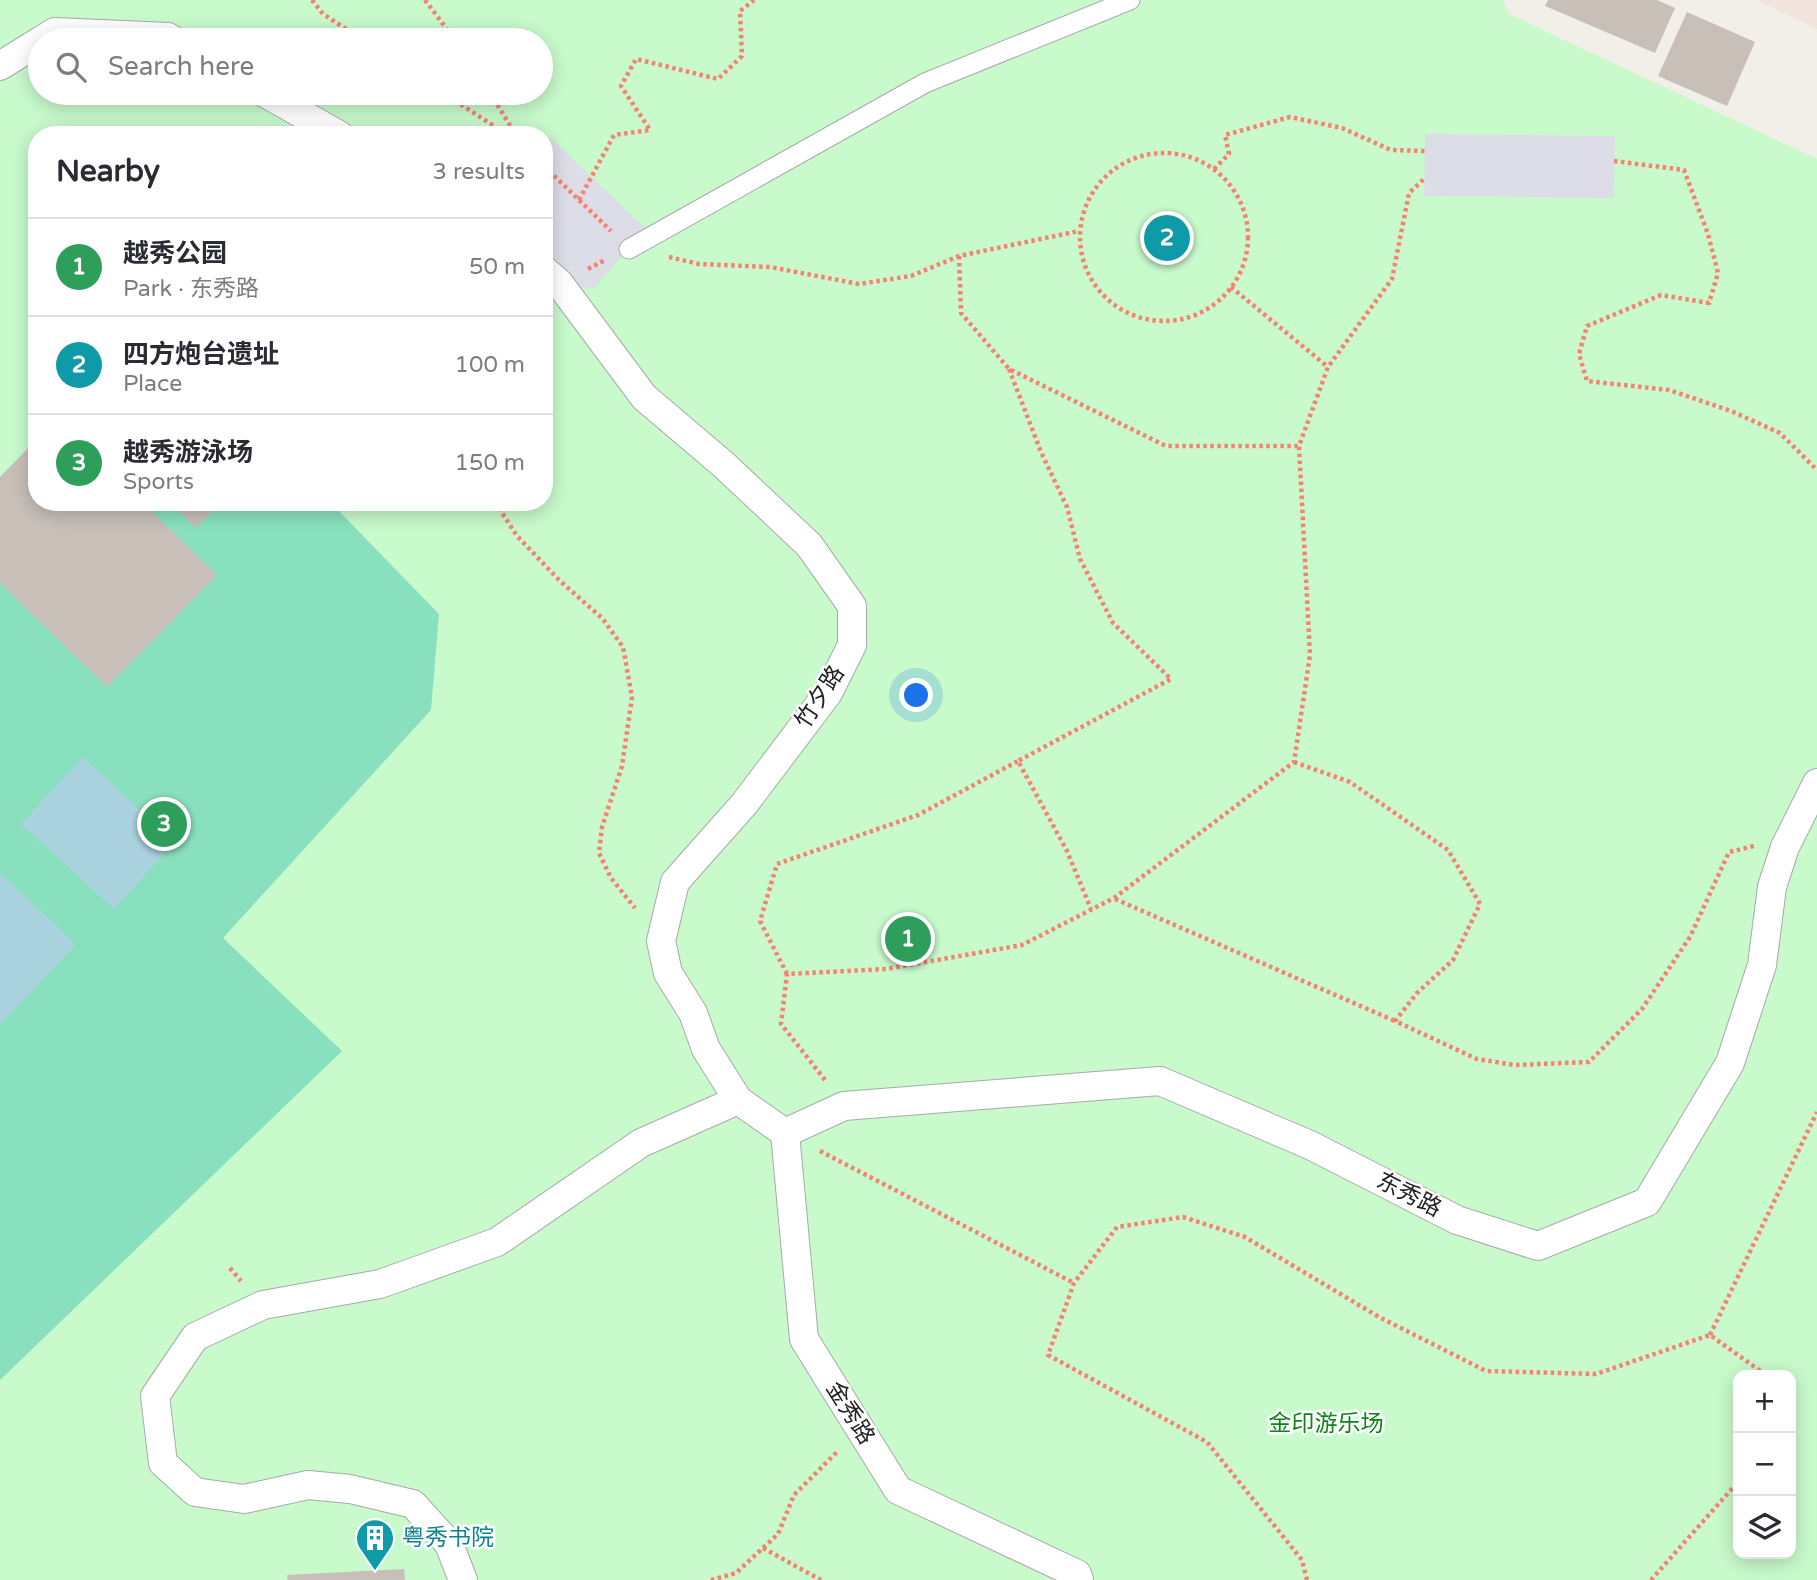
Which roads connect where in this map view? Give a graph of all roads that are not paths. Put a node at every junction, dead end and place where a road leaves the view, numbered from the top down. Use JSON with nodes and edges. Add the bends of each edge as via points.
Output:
{"nodes":[{"id":1,"x":1130,"y":0,"type":"edge"},
{"id":2,"x":28,"y":49,"type":"edge"},
{"id":3,"x":0,"y":66,"type":"edge"},
{"id":4,"x":286,"y":105,"type":"edge"},
{"id":5,"x":323,"y":126,"type":"edge"},
{"id":6,"x":629,"y":248,"type":"road end"},
{"id":7,"x":553,"y":280,"type":"edge"},
{"id":8,"x":1817,"y":783,"type":"edge"},
{"id":9,"x":738,"y":1100,"type":"junction"},
{"id":10,"x":785,"y":1133,"type":"junction"},
{"id":11,"x":463,"y":1580,"type":"edge"},
{"id":12,"x":1079,"y":1580,"type":"edge"}],
"edges":[{"from":1,"to":6,"type":"lane","via":[[925,83]]},
{"from":2,"to":3,"type":"street"},
{"from":4,"to":5,"type":"street"},
{"from":7,"to":9,"type":"street","name":"竹夕路","via":[[644,397],[809,545],[852,606],[852,645],[828,693],[745,803],[674,882],[661,941],[668,973]]},
{"from":8,"to":10,"type":"street","name":"东秀路","via":[[1785,847],[1772,887],[1762,965],[1730,1063],[1647,1202],[1538,1246],[1457,1220],[1310,1144],[1160,1081],[844,1106]]},
{"from":9,"to":10,"type":"street"},
{"from":9,"to":11,"type":"street","via":[[641,1143],[497,1242],[380,1284],[263,1305],[195,1337],[155,1396],[163,1463],[195,1492],[244,1499],[308,1486],[350,1489],[413,1504],[449,1544]]},
{"from":10,"to":12,"type":"street","name":"金秀路","via":[[804,1339],[898,1490],[1077,1574]]}]}
